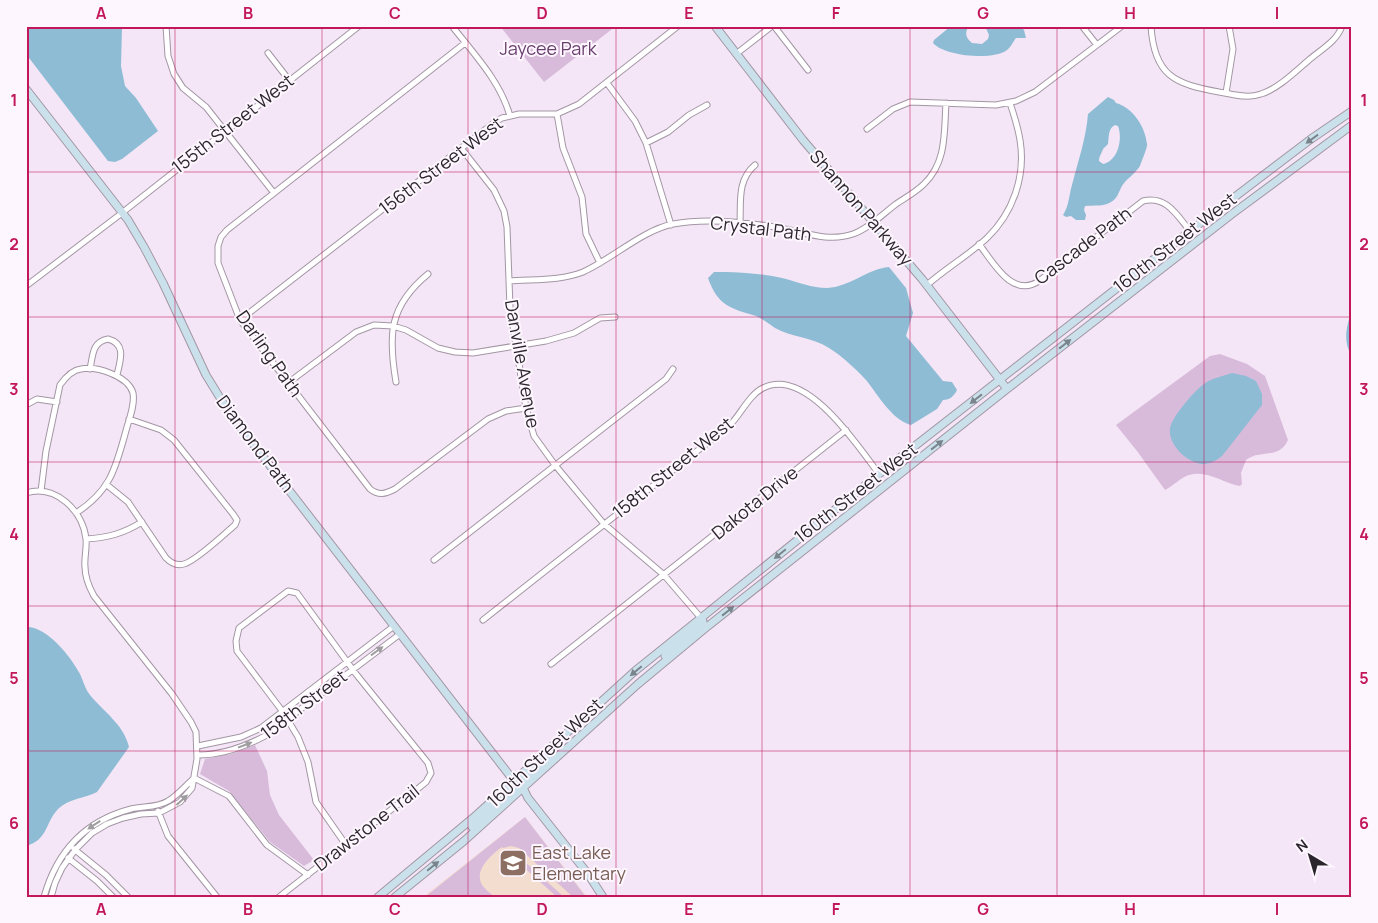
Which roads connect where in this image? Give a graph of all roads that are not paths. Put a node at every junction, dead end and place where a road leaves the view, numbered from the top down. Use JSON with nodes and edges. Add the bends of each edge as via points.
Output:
{"nodes":[{"id":1,"x":166,"y":26,"type":"edge"},
{"id":2,"x":452,"y":26,"type":"edge"},
{"id":3,"x":678,"y":26,"type":"edge"},
{"id":4,"x":715,"y":26,"type":"edge"},
{"id":5,"x":773,"y":26,"type":"edge"},
{"id":6,"x":1082,"y":26,"type":"edge"},
{"id":7,"x":1122,"y":26,"type":"edge"},
{"id":8,"x":1151,"y":26,"type":"edge"},
{"id":9,"x":1229,"y":26,"type":"edge"},
{"id":10,"x":1342,"y":26,"type":"edge"},
{"id":11,"x":356,"y":27,"type":"edge"},
{"id":12,"x":465,"y":44,"type":"junction"},
{"id":13,"x":1096,"y":45,"type":"junction"},
{"id":14,"x":268,"y":53,"type":"dead end"},
{"id":15,"x":736,"y":54,"type":"junction"},
{"id":16,"x":808,"y":70,"type":"dead end"},
{"id":17,"x":290,"y":80,"type":"junction"},
{"id":18,"x":606,"y":83,"type":"junction"},
{"id":19,"x":26,"y":89,"type":"edge"},
{"id":20,"x":1226,"y":93,"type":"junction"},
{"id":21,"x":946,"y":103,"type":"junction"},
{"id":22,"x":1010,"y":103,"type":"junction"},
{"id":23,"x":707,"y":105,"type":"dead end"},
{"id":24,"x":1352,"y":111,"type":"edge"},
{"id":25,"x":557,"y":114,"type":"junction"},
{"id":26,"x":510,"y":116,"type":"junction"},
{"id":27,"x":1352,"y":125,"type":"edge"},
{"id":28,"x":867,"y":129,"type":"dead end"},
{"id":29,"x":225,"y":131,"type":"junction"},
{"id":30,"x":646,"y":143,"type":"junction"},
{"id":31,"x":461,"y":148,"type":"junction"},
{"id":32,"x":755,"y":165,"type":"dead end"},
{"id":33,"x":274,"y":193,"type":"junction"},
{"id":34,"x":122,"y":212,"type":"junction"},
{"id":35,"x":872,"y":222,"type":"junction"},
{"id":36,"x":740,"y":223,"type":"junction"},
{"id":37,"x":671,"y":225,"type":"junction"},
{"id":38,"x":1190,"y":231,"type":"junction"},
{"id":39,"x":979,"y":244,"type":"junction"},
{"id":40,"x":600,"y":263,"type":"junction"},
{"id":41,"x":428,"y":274,"type":"dead end"},
{"id":42,"x":509,"y":281,"type":"junction"},
{"id":43,"x":927,"y":285,"type":"junction"},
{"id":44,"x":26,"y":286,"type":"edge"},
{"id":45,"x":615,"y":317,"type":"dead end"},
{"id":46,"x":240,"y":320,"type":"junction"},
{"id":47,"x":393,"y":326,"type":"junction"},
{"id":48,"x":516,"y":346,"type":"junction"},
{"id":49,"x":90,"y":369,"type":"junction"},
{"id":50,"x":673,"y":369,"type":"dead end"},
{"id":51,"x":117,"y":375,"type":"junction"},
{"id":52,"x":1001,"y":379,"type":"junction"},
{"id":53,"x":396,"y":382,"type":"dead end"},
{"id":54,"x":288,"y":384,"type":"junction"},
{"id":55,"x":1007,"y":389,"type":"junction"},
{"id":56,"x":56,"y":402,"type":"junction"},
{"id":57,"x":26,"y":405,"type":"edge"},
{"id":58,"x":526,"y":408,"type":"junction"},
{"id":59,"x":129,"y":419,"type":"junction"},
{"id":60,"x":846,"y":430,"type":"junction"},
{"id":61,"x":555,"y":465,"type":"junction"},
{"id":62,"x":879,"y":474,"type":"junction"},
{"id":63,"x":107,"y":485,"type":"junction"},
{"id":64,"x":41,"y":491,"type":"junction"},
{"id":65,"x":26,"y":493,"type":"edge"},
{"id":66,"x":76,"y":513,"type":"junction"},
{"id":67,"x":142,"y":522,"type":"junction"},
{"id":68,"x":604,"y":524,"type":"junction"},
{"id":69,"x":86,"y":539,"type":"junction"},
{"id":70,"x":434,"y":560,"type":"dead end"},
{"id":71,"x":664,"y":575,"type":"junction"},
{"id":72,"x":701,"y":618,"type":"junction"},
{"id":73,"x":483,"y":620,"type":"dead end"},
{"id":74,"x":394,"y":626,"type":"junction"},
{"id":75,"x":400,"y":634,"type":"junction"},
{"id":76,"x":348,"y":662,"type":"junction"},
{"id":77,"x":551,"y":664,"type":"dead end"},
{"id":78,"x":352,"y":669,"type":"junction"},
{"id":79,"x":641,"y":681,"type":"junction"},
{"id":80,"x":283,"y":712,"type":"junction"},
{"id":81,"x":585,"y":716,"type":"junction"},
{"id":82,"x":287,"y":720,"type":"junction"},
{"id":83,"x":198,"y":746,"type":"junction"},
{"id":84,"x":198,"y":755,"type":"junction"},
{"id":85,"x":194,"y":778,"type":"junction"},
{"id":86,"x":514,"y":781,"type":"junction"},
{"id":87,"x":523,"y":788,"type":"junction"},
{"id":88,"x":156,"y":806,"type":"junction"},
{"id":89,"x":159,"y":813,"type":"junction"},
{"id":90,"x":346,"y":845,"type":"junction"},
{"id":91,"x":70,"y":846,"type":"junction"},
{"id":92,"x":456,"y":847,"type":"junction"},
{"id":93,"x":75,"y":850,"type":"junction"},
{"id":94,"x":63,"y":855,"type":"junction"},
{"id":95,"x":69,"y":859,"type":"junction"},
{"id":96,"x":308,"y":875,"type":"junction"},
{"id":97,"x":44,"y":897,"type":"edge"},
{"id":98,"x":51,"y":897,"type":"edge"},
{"id":99,"x":114,"y":897,"type":"edge"},
{"id":100,"x":128,"y":897,"type":"edge"},
{"id":101,"x":217,"y":897,"type":"edge"},
{"id":102,"x":280,"y":897,"type":"edge"},
{"id":103,"x":378,"y":897,"type":"edge"},
{"id":104,"x":395,"y":897,"type":"edge"},
{"id":105,"x":603,"y":897,"type":"edge"}],
"edges":[{"from":1,"to":29,"type":"street","via":[[168,56],[174,74],[183,88],[206,107]]},
{"from":2,"to":12,"type":"street"},
{"from":3,"to":18,"type":"street","name":"156th Street West"},
{"from":4,"to":15,"type":"main road","name":"Shannon Parkway"},
{"from":5,"to":15,"type":"street"},
{"from":5,"to":16,"type":"street"},
{"from":6,"to":13,"type":"street"},
{"from":7,"to":13,"type":"street"},
{"from":8,"to":20,"type":"street","via":[[1156,55],[1168,74],[1187,86]]},
{"from":9,"to":20,"type":"street","via":[[1233,56]]},
{"from":10,"to":20,"type":"street","via":[[1334,40],[1268,92],[1253,96]]},
{"from":11,"to":17,"type":"street","name":"155th Street West"},
{"from":12,"to":26,"type":"street","via":[[500,88]]},
{"from":12,"to":33,"type":"street","name":"Darling Path"},
{"from":13,"to":22,"type":"street","via":[[1035,92]]},
{"from":14,"to":17,"type":"street"},
{"from":15,"to":35,"type":"main road","name":"Shannon Parkway"},
{"from":17,"to":29,"type":"street","name":"155th Street West"},
{"from":18,"to":25,"type":"street","name":"156th Street West","via":[[579,104]]},
{"from":18,"to":30,"type":"street"},
{"from":19,"to":34,"type":"main road","name":"Diamond Path"},
{"from":21,"to":22,"type":"street"},
{"from":21,"to":28,"type":"street","via":[[903,104]]},
{"from":21,"to":35,"type":"street","name":"Crystal Path","via":[[943,148],[933,173],[920,188]]},
{"from":22,"to":39,"type":"street","via":[[1021,147],[1020,178],[1006,214]]},
{"from":23,"to":30,"type":"street"},
{"from":24,"to":38,"type":"main road","name":"160th Street West","one_way":true},
{"from":25,"to":26,"type":"street","name":"156th Street West"},
{"from":25,"to":40,"type":"street","via":[[563,148],[582,197],[586,234]]},
{"from":26,"to":31,"type":"street","name":"156th Street West","via":[[495,122]]},
{"from":55,"to":27,"type":"main road","name":"160th Street West","one_way":true},
{"from":29,"to":33,"type":"street"},
{"from":29,"to":34,"type":"street","name":"155th Street West"},
{"from":30,"to":37,"type":"street"},
{"from":31,"to":42,"type":"street","name":"Danville Avenue","via":[[494,190],[504,211]]},
{"from":31,"to":46,"type":"street","name":"156th Street West"},
{"from":32,"to":36,"type":"street","via":[[742,182]]},
{"from":33,"to":46,"type":"street","name":"Darling Path","via":[[228,230],[218,246],[218,263]]},
{"from":34,"to":44,"type":"street","name":"155th Street West"},
{"from":34,"to":74,"type":"main road","name":"Diamond Path","via":[[144,247],[206,374],[230,414]]},
{"from":35,"to":36,"type":"street","name":"Crystal Path","via":[[856,233],[834,238]]},
{"from":35,"to":43,"type":"main road","name":"Shannon Parkway"},
{"from":36,"to":37,"type":"street","name":"Crystal Path","via":[[698,221]]},
{"from":37,"to":40,"type":"street","name":"Crystal Path","via":[[644,236]]},
{"from":38,"to":39,"type":"street","name":"Cascade Path","via":[[1165,203],[1143,201],[1039,281],[1026,286],[1008,281]]},
{"from":38,"to":52,"type":"main road","name":"160th Street West"},
{"from":39,"to":43,"type":"street"},
{"from":40,"to":42,"type":"street","name":"Crystal Path","via":[[573,275]]},
{"from":41,"to":47,"type":"street","via":[[406,296]]},
{"from":42,"to":48,"type":"street","name":"Danville Avenue"},
{"from":43,"to":52,"type":"main road","name":"Shannon Parkway"},
{"from":45,"to":48,"type":"street","via":[[600,318],[562,337]]},
{"from":46,"to":54,"type":"street","name":"Darling Path"},
{"from":47,"to":48,"type":"street","via":[[438,348],[455,352],[473,353]]},
{"from":47,"to":53,"type":"street","via":[[391,354]]},
{"from":47,"to":54,"type":"street","via":[[374,325],[356,332]]},
{"from":48,"to":58,"type":"street","name":"Danville Avenue"},
{"from":49,"to":51,"type":"street"},
{"from":49,"to":51,"type":"street","via":[[94,348],[98,342],[108,339],[118,343],[121,349]]},
{"from":49,"to":56,"type":"street","via":[[80,368],[64,380]]},
{"from":50,"to":61,"type":"street","via":[[666,379]]},
{"from":51,"to":59,"type":"street","via":[[130,386],[133,394]]},
{"from":52,"to":55,"type":"main road","name":"Shannon Parkway"},
{"from":52,"to":62,"type":"main road","name":"160th Street West","one_way":true},
{"from":54,"to":58,"type":"street","name":"Darling Path","via":[[370,489],[385,494],[416,475],[488,419],[506,410]]},
{"from":79,"to":55,"type":"main road","name":"160th Street West","one_way":true},
{"from":56,"to":57,"type":"street","via":[[37,399]]},
{"from":56,"to":64,"type":"street"},
{"from":58,"to":61,"type":"street","name":"Danville Avenue","via":[[534,436]]},
{"from":59,"to":63,"type":"street","via":[[118,460]]},
{"from":59,"to":67,"type":"street","via":[[161,430],[174,440],[237,520],[235,525],[182,564],[174,564],[166,558]]},
{"from":60,"to":62,"type":"street"},
{"from":60,"to":68,"type":"street","name":"158th Street West","via":[[811,397],[790,386],[775,384],[760,390],[730,425]]},
{"from":60,"to":71,"type":"street","name":"Dakota Drive"},
{"from":61,"to":68,"type":"street","name":"Danville Avenue"},
{"from":61,"to":70,"type":"street"},
{"from":62,"to":72,"type":"main road","name":"160th Street West","one_way":true},
{"from":63,"to":66,"type":"street","via":[[92,502]]},
{"from":63,"to":67,"type":"street","via":[[128,502]]},
{"from":64,"to":65,"type":"street"},
{"from":64,"to":66,"type":"street","via":[[58,496]]},
{"from":66,"to":69,"type":"street"},
{"from":67,"to":69,"type":"street","via":[[120,534]]},
{"from":68,"to":71,"type":"street","name":"Danville Avenue"},
{"from":68,"to":73,"type":"street","name":"158th Street West"},
{"from":69,"to":83,"type":"street","via":[[86,581],[94,596],[172,694],[196,732]]},
{"from":71,"to":72,"type":"street","name":"Danville Avenue"},
{"from":71,"to":77,"type":"street","name":"Dakota Drive"},
{"from":72,"to":79,"type":"main road","via":[[702,624],[652,666]]},
{"from":72,"to":81,"type":"main road","name":"160th Street West","one_way":true},
{"from":74,"to":75,"type":"main road","name":"Diamond Path"},
{"from":74,"to":76,"type":"street","name":"158th Street"},
{"from":78,"to":75,"type":"street","name":"158th Street","one_way":true},
{"from":75,"to":86,"type":"main road","name":"Diamond Path"},
{"from":76,"to":78,"type":"street","name":"Drawstone Trail"},
{"from":76,"to":80,"type":"street","name":"158th Street"},
{"from":76,"to":80,"type":"street","name":"Drawstone Trail","via":[[297,593],[288,591],[239,628],[237,651]]},
{"from":78,"to":82,"type":"street","name":"158th Street"},
{"from":78,"to":90,"type":"street","name":"Drawstone Trail","via":[[428,763],[431,773],[426,782]]},
{"from":79,"to":87,"type":"main road","name":"160th Street West"},
{"from":80,"to":82,"type":"street"},
{"from":80,"to":83,"type":"street","name":"158th Street","via":[[261,728],[240,737]]},
{"from":81,"to":86,"type":"main road","name":"160th Street West"},
{"from":81,"to":87,"type":"main road","via":[[577,730],[523,781]]},
{"from":84,"to":82,"type":"street","name":"158th Street","one_way":true,"via":[[244,746]]},
{"from":82,"to":90,"type":"street","via":[[308,762],[316,802]]},
{"from":83,"to":84,"type":"street"},
{"from":84,"to":85,"type":"street"},
{"from":85,"to":88,"type":"street","via":[[167,802]]},
{"from":89,"to":85,"type":"street","one_way":true,"via":[[180,802],[192,788]]},
{"from":85,"to":96,"type":"street","via":[[229,796],[267,845]]},
{"from":86,"to":92,"type":"main road","via":[[512,791],[467,832]]},
{"from":86,"to":103,"type":"main road","name":"160th Street West"},
{"from":87,"to":92,"type":"main road","name":"160th Street West"},
{"from":87,"to":105,"type":"main road"},
{"from":88,"to":89,"type":"street"},
{"from":88,"to":91,"type":"street","one_way":true,"via":[[140,807],[104,818]]},
{"from":89,"to":93,"type":"street","via":[[141,814],[108,824],[92,833]]},
{"from":89,"to":101,"type":"street","via":[[168,836]]},
{"from":90,"to":96,"type":"street","name":"Drawstone Trail"},
{"from":91,"to":93,"type":"street"},
{"from":91,"to":94,"type":"street"},
{"from":104,"to":92,"type":"main road","name":"160th Street West","one_way":true},
{"from":93,"to":95,"type":"street"},
{"from":93,"to":100,"type":"street"},
{"from":94,"to":95,"type":"street"},
{"from":94,"to":97,"type":"street","via":[[48,880]]},
{"from":95,"to":98,"type":"street"},
{"from":95,"to":99,"type":"street"},
{"from":96,"to":102,"type":"street","name":"Drawstone Trail"}]}
